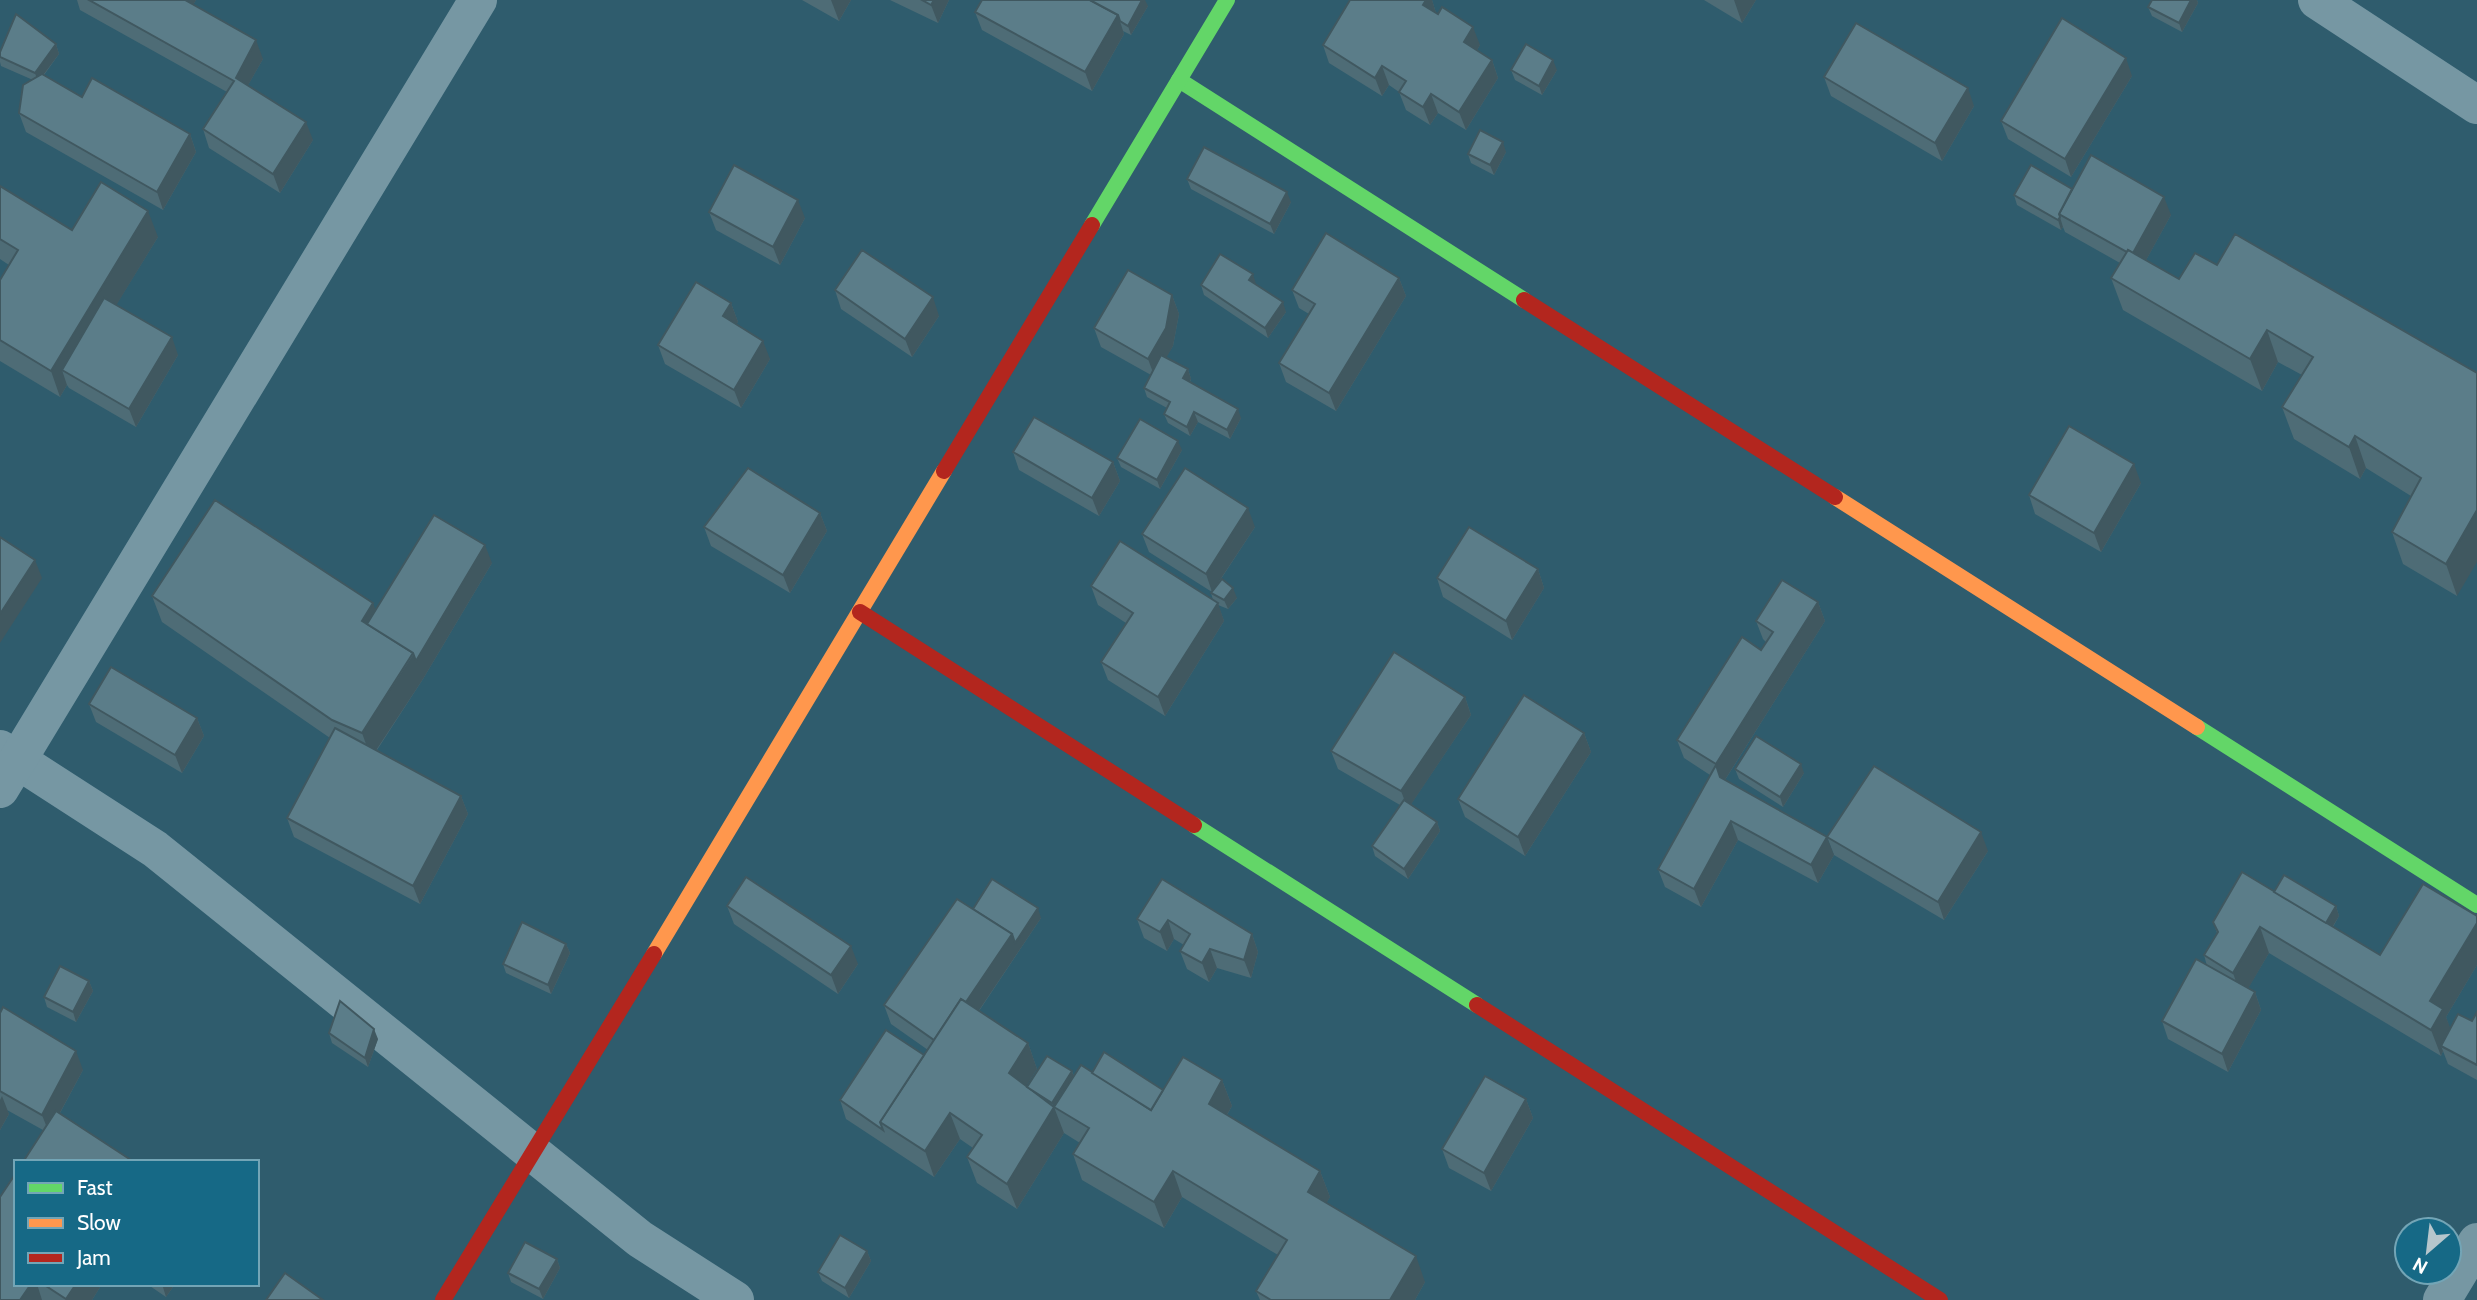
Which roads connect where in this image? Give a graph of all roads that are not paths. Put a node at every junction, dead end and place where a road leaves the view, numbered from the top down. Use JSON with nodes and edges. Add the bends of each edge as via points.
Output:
{"nodes":[{"id":1,"x":478,"y":0,"type":"edge"},
{"id":2,"x":1227,"y":0,"type":"edge"},
{"id":3,"x":2317,"y":0,"type":"edge"},
{"id":4,"x":1179,"y":80,"type":"junction"},
{"id":5,"x":2477,"y":105,"type":"edge"},
{"id":6,"x":860,"y":612,"type":"junction"},
{"id":7,"x":6,"y":766,"type":"edge"},
{"id":8,"x":2477,"y":905,"type":"edge"},
{"id":9,"x":534,"y":1153,"type":"junction"},
{"id":10,"x":2477,"y":1242,"type":"edge"},
{"id":11,"x":443,"y":1300,"type":"edge"},
{"id":12,"x":736,"y":1300,"type":"edge"},
{"id":13,"x":1940,"y":1300,"type":"edge"},
{"id":14,"x":2442,"y":1300,"type":"edge"}],
"edges":[{"from":1,"to":7,"type":"street"},
{"from":2,"to":4,"type":"street"},
{"from":3,"to":5,"type":"street"},
{"from":4,"to":6,"type":"street"},
{"from":4,"to":8,"type":"street"},
{"from":6,"to":9,"type":"street"},
{"from":6,"to":13,"type":"street"},
{"from":7,"to":9,"type":"street","via":[[155,849]]},
{"from":9,"to":11,"type":"street"},
{"from":9,"to":12,"type":"street","via":[[640,1238]]},
{"from":10,"to":14,"type":"street"}]}
